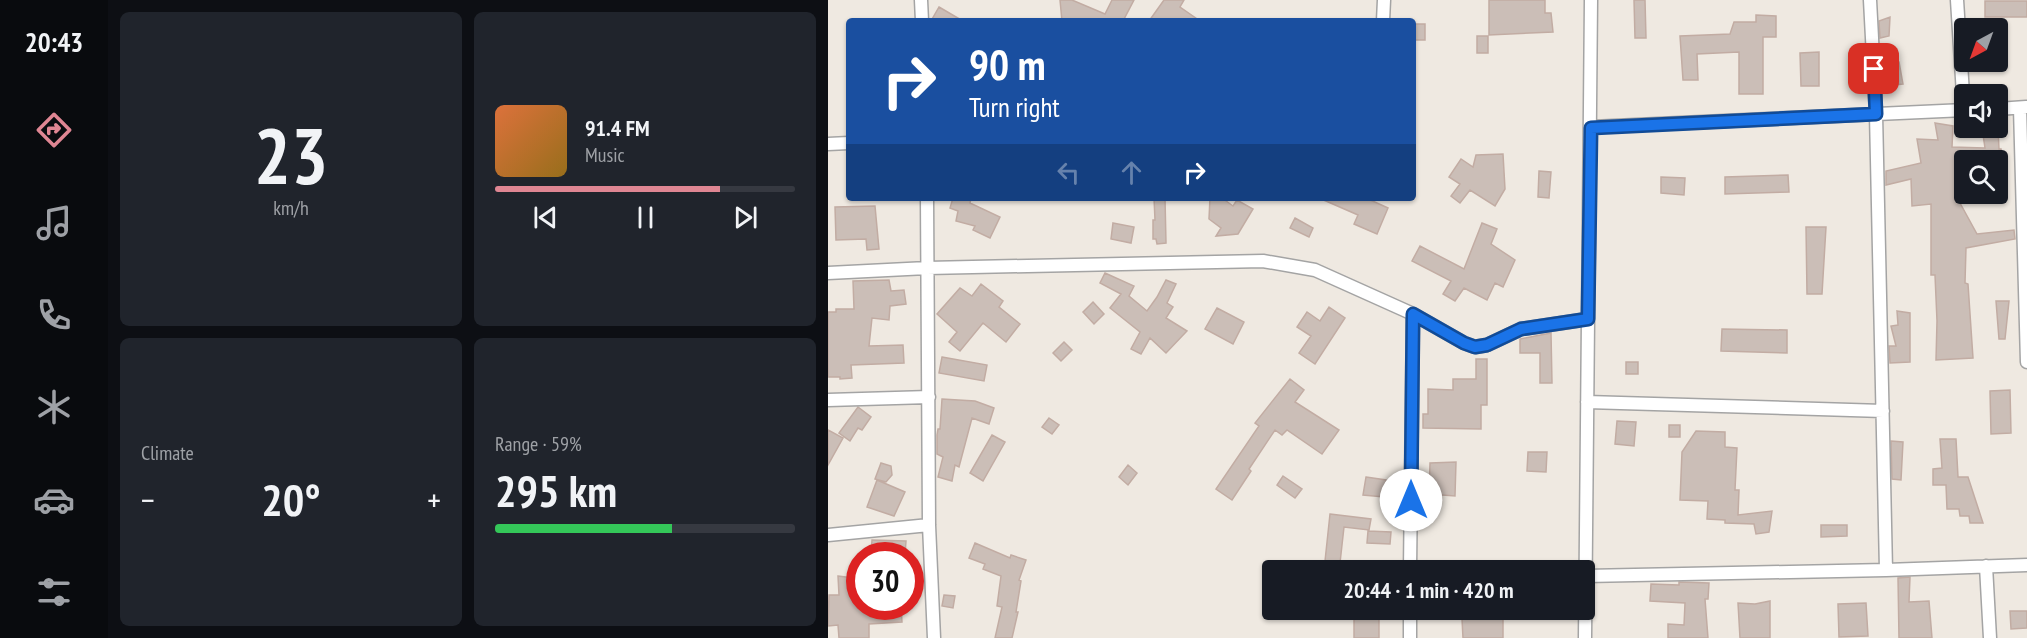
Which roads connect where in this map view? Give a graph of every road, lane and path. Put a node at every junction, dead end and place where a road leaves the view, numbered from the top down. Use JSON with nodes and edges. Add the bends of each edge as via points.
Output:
{"nodes":[{"id":1,"x":921,"y":0,"type":"edge"},
{"id":2,"x":1384,"y":0,"type":"edge"},
{"id":3,"x":1591,"y":0,"type":"edge"},
{"id":4,"x":1870,"y":0,"type":"edge"},
{"id":5,"x":1958,"y":0,"type":"edge"},
{"id":6,"x":922,"y":18,"type":"edge"},
{"id":7,"x":1383,"y":18,"type":"edge"},
{"id":8,"x":1963,"y":84,"type":"edge"},
{"id":9,"x":2023,"y":108,"type":"edge"},
{"id":10,"x":2008,"y":109,"type":"edge"},
{"id":11,"x":1954,"y":110,"type":"edge"},
{"id":12,"x":1876,"y":114,"type":"junction"},
{"id":13,"x":1591,"y":128,"type":"junction"},
{"id":14,"x":846,"y":143,"type":"edge"},
{"id":15,"x":828,"y":144,"type":"edge"},
{"id":16,"x":927,"y":201,"type":"edge"},
{"id":17,"x":927,"y":268,"type":"junction"},
{"id":18,"x":828,"y":273,"type":"edge"},
{"id":19,"x":1413,"y":314,"type":"junction"},
{"id":20,"x":1588,"y":319,"type":"junction"},
{"id":21,"x":2027,"y":362,"type":"edge"},
{"id":22,"x":929,"y":397,"type":"junction"},
{"id":23,"x":828,"y":400,"type":"edge"},
{"id":24,"x":1587,"y":402,"type":"junction"},
{"id":25,"x":1883,"y":411,"type":"junction"},
{"id":26,"x":929,"y":525,"type":"junction"},
{"id":27,"x":828,"y":535,"type":"edge"},
{"id":28,"x":1410,"y":560,"type":"edge"},
{"id":29,"x":1586,"y":560,"type":"edge"},
{"id":30,"x":2027,"y":565,"type":"edge"},
{"id":31,"x":1986,"y":566,"type":"junction"},
{"id":32,"x":1886,"y":570,"type":"junction"},
{"id":33,"x":1595,"y":576,"type":"edge"},
{"id":34,"x":1410,"y":620,"type":"edge"},
{"id":35,"x":1585,"y":620,"type":"edge"},
{"id":36,"x":934,"y":638,"type":"edge"},
{"id":37,"x":1410,"y":638,"type":"edge"},
{"id":38,"x":1585,"y":638,"type":"edge"},
{"id":39,"x":1990,"y":638,"type":"edge"}],
"edges":[{"from":1,"to":6,"type":"street"},
{"from":2,"to":7,"type":"street"},
{"from":3,"to":13,"type":"street"},
{"from":4,"to":12,"type":"street"},
{"from":5,"to":8,"type":"street"},
{"from":9,"to":10,"type":"street"},
{"from":9,"to":21,"type":"street"},
{"from":11,"to":12,"type":"street"},
{"from":12,"to":13,"type":"street"},
{"from":12,"to":25,"type":"street"},
{"from":13,"to":20,"type":"street"},
{"from":14,"to":15,"type":"street"},
{"from":16,"to":17,"type":"street"},
{"from":17,"to":18,"type":"street"},
{"from":17,"to":19,"type":"street","via":[[1263,261],[1315,270]]},
{"from":17,"to":22,"type":"street"},
{"from":19,"to":20,"type":"street","via":[[1475,347],[1521,329]]},
{"from":19,"to":28,"type":"street"},
{"from":20,"to":24,"type":"street"},
{"from":22,"to":23,"type":"street"},
{"from":22,"to":26,"type":"street"},
{"from":24,"to":25,"type":"street"},
{"from":24,"to":29,"type":"street"},
{"from":25,"to":32,"type":"street"},
{"from":26,"to":27,"type":"street"},
{"from":26,"to":36,"type":"street"},
{"from":30,"to":31,"type":"street"},
{"from":31,"to":32,"type":"street"},
{"from":31,"to":39,"type":"street"},
{"from":32,"to":33,"type":"street"},
{"from":34,"to":37,"type":"street"},
{"from":35,"to":38,"type":"street"}]}
